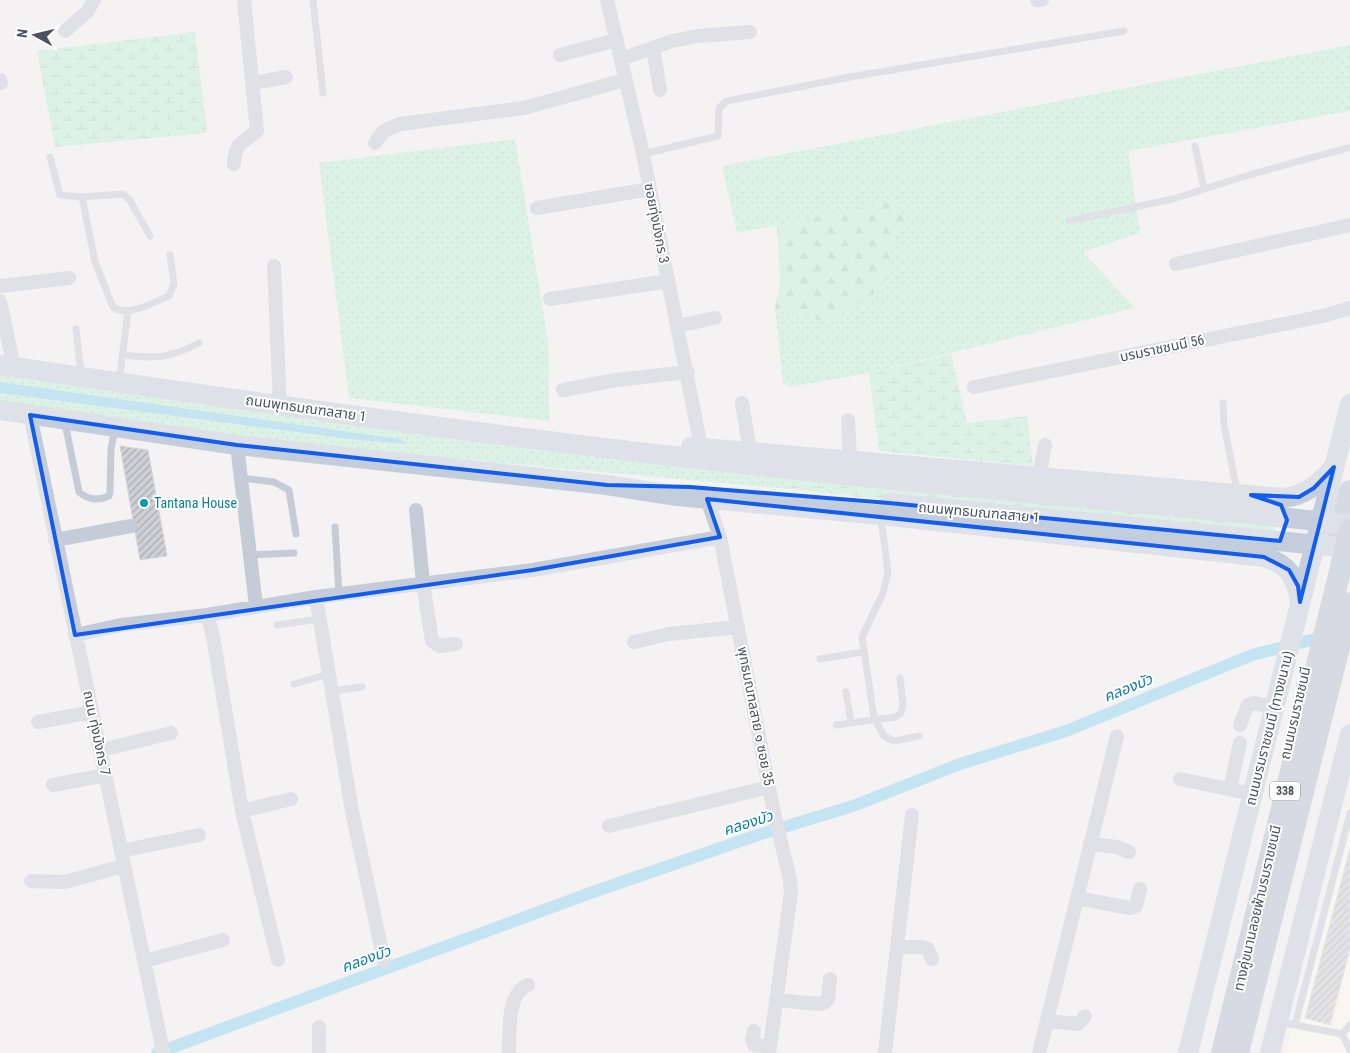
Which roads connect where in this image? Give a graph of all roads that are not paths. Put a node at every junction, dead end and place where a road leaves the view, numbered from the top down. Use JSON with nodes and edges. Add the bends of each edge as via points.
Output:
{"nodes":[{"id":1,"x":94,"y":0,"type":"edge"},
{"id":2,"x":244,"y":0,"type":"edge"},
{"id":3,"x":313,"y":0,"type":"edge"},
{"id":4,"x":609,"y":0,"type":"edge"},
{"id":5,"x":65,"y":31,"type":"dead end"},
{"id":6,"x":1124,"y":31,"type":"dead end"},
{"id":7,"x":750,"y":32,"type":"dead end"},
{"id":8,"x":617,"y":40,"type":"junction"},
{"id":9,"x":653,"y":48,"type":"junction"},
{"id":10,"x":560,"y":55,"type":"dead end"},
{"id":11,"x":621,"y":59,"type":"junction"},
{"id":12,"x":286,"y":77,"type":"dead end"},
{"id":13,"x":625,"y":80,"type":"junction"},
{"id":14,"x":253,"y":83,"type":"junction"},
{"id":15,"x":660,"y":90,"type":"dead end"},
{"id":16,"x":323,"y":93,"type":"dead end"},
{"id":17,"x":375,"y":143,"type":"dead end"},
{"id":18,"x":1195,"y":146,"type":"dead end"},
{"id":19,"x":1350,"y":148,"type":"edge"},
{"id":20,"x":643,"y":154,"type":"junction"},
{"id":21,"x":50,"y":157,"type":"dead end"},
{"id":22,"x":234,"y":164,"type":"dead end"},
{"id":23,"x":650,"y":189,"type":"junction"},
{"id":24,"x":1204,"y":189,"type":"junction"},
{"id":25,"x":82,"y":196,"type":"junction"},
{"id":26,"x":537,"y":208,"type":"dead end"},
{"id":27,"x":1070,"y":221,"type":"dead end"},
{"id":28,"x":1350,"y":226,"type":"edge"},
{"id":29,"x":150,"y":236,"type":"dead end"},
{"id":30,"x":170,"y":255,"type":"dead end"},
{"id":31,"x":1176,"y":264,"type":"dead end"},
{"id":32,"x":274,"y":266,"type":"dead end"},
{"id":33,"x":70,"y":278,"type":"dead end"},
{"id":34,"x":668,"y":281,"type":"junction"},
{"id":35,"x":0,"y":286,"type":"edge"},
{"id":36,"x":550,"y":299,"type":"dead end"},
{"id":37,"x":0,"y":301,"type":"edge"},
{"id":38,"x":1350,"y":308,"type":"edge"},
{"id":39,"x":128,"y":311,"type":"junction"},
{"id":40,"x":715,"y":318,"type":"dead end"},
{"id":41,"x":677,"y":326,"type":"junction"},
{"id":42,"x":76,"y":328,"type":"dead end"},
{"id":43,"x":199,"y":343,"type":"dead end"},
{"id":44,"x":124,"y":355,"type":"junction"},
{"id":45,"x":7,"y":366,"type":"edge"},
{"id":46,"x":688,"y":372,"type":"junction"},
{"id":47,"x":82,"y":377,"type":"junction"},
{"id":48,"x":119,"y":382,"type":"junction"},
{"id":49,"x":974,"y":387,"type":"dead end"},
{"id":50,"x":563,"y":390,"type":"dead end"},
{"id":51,"x":742,"y":403,"type":"dead end"},
{"id":52,"x":1223,"y":403,"type":"dead end"},
{"id":53,"x":1350,"y":404,"type":"edge"},
{"id":54,"x":280,"y":406,"type":"junction"},
{"id":55,"x":0,"y":410,"type":"edge"},
{"id":56,"x":30,"y":415,"type":"junction"},
{"id":57,"x":65,"y":420,"type":"junction"},
{"id":58,"x":848,"y":420,"type":"dead end"},
{"id":59,"x":115,"y":427,"type":"junction"},
{"id":60,"x":237,"y":444,"type":"junction"},
{"id":61,"x":1045,"y":445,"type":"dead end"},
{"id":62,"x":701,"y":447,"type":"junction"},
{"id":63,"x":612,"y":448,"type":"junction"},
{"id":64,"x":750,"y":451,"type":"junction"},
{"id":65,"x":850,"y":460,"type":"junction"},
{"id":66,"x":1334,"y":467,"type":"junction"},
{"id":67,"x":1039,"y":477,"type":"junction"},
{"id":68,"x":242,"y":478,"type":"junction"},
{"id":69,"x":607,"y":485,"type":"junction"},
{"id":70,"x":1350,"y":490,"type":"edge"},
{"id":71,"x":1245,"y":495,"type":"junction"},
{"id":72,"x":707,"y":499,"type":"junction"},
{"id":73,"x":885,"y":509,"type":"junction"},
{"id":74,"x":416,"y":510,"type":"dead end"},
{"id":75,"x":1350,"y":524,"type":"edge"},
{"id":76,"x":131,"y":526,"type":"dead end"},
{"id":77,"x":335,"y":527,"type":"dead end"},
{"id":78,"x":1350,"y":530,"type":"edge"},
{"id":79,"x":296,"y":534,"type":"dead end"},
{"id":80,"x":720,"y":537,"type":"junction"},
{"id":81,"x":56,"y":540,"type":"junction"},
{"id":82,"x":1350,"y":548,"type":"edge"},
{"id":83,"x":294,"y":553,"type":"dead end"},
{"id":84,"x":249,"y":554,"type":"junction"},
{"id":85,"x":1243,"y":554,"type":"junction"},
{"id":86,"x":423,"y":583,"type":"junction"},
{"id":87,"x":339,"y":594,"type":"junction"},
{"id":88,"x":316,"y":598,"type":"junction"},
{"id":89,"x":1300,"y":602,"type":"junction"},
{"id":90,"x":1350,"y":603,"type":"edge"},
{"id":91,"x":256,"y":606,"type":"junction"},
{"id":92,"x":207,"y":615,"type":"junction"},
{"id":93,"x":320,"y":619,"type":"junction"},
{"id":94,"x":277,"y":625,"type":"dead end"},
{"id":95,"x":738,"y":627,"type":"junction"},
{"id":96,"x":1305,"y":627,"type":"junction"},
{"id":97,"x":76,"y":635,"type":"junction"},
{"id":98,"x":1349,"y":638,"type":"edge"},
{"id":99,"x":634,"y":642,"type":"dead end"},
{"id":100,"x":456,"y":644,"type":"dead end"},
{"id":101,"x":863,"y":652,"type":"junction"},
{"id":102,"x":820,"y":659,"type":"dead end"},
{"id":103,"x":329,"y":674,"type":"junction"},
{"id":104,"x":900,"y":678,"type":"dead end"},
{"id":105,"x":294,"y":684,"type":"dead end"},
{"id":106,"x":362,"y":687,"type":"dead end"},
{"id":107,"x":332,"y":691,"type":"junction"},
{"id":108,"x":846,"y":692,"type":"dead end"},
{"id":109,"x":1274,"y":707,"type":"junction"},
{"id":110,"x":92,"y":712,"type":"junction"},
{"id":111,"x":874,"y":718,"type":"junction"},
{"id":112,"x":38,"y":722,"type":"dead end"},
{"id":113,"x":851,"y":722,"type":"junction"},
{"id":114,"x":836,"y":725,"type":"dead end"},
{"id":115,"x":1240,"y":725,"type":"dead end"},
{"id":116,"x":171,"y":733,"type":"dead end"},
{"id":117,"x":1350,"y":734,"type":"edge"},
{"id":118,"x":919,"y":736,"type":"dead end"},
{"id":119,"x":1117,"y":736,"type":"dead end"},
{"id":120,"x":1240,"y":743,"type":"dead end"},
{"id":121,"x":101,"y":750,"type":"junction"},
{"id":122,"x":106,"y":775,"type":"junction"},
{"id":123,"x":1180,"y":779,"type":"dead end"},
{"id":124,"x":53,"y":785,"type":"dead end"},
{"id":125,"x":770,"y":787,"type":"junction"},
{"id":126,"x":1230,"y":789,"type":"junction"},
{"id":127,"x":1252,"y":794,"type":"junction"},
{"id":128,"x":291,"y":799,"type":"dead end"},
{"id":129,"x":242,"y":811,"type":"junction"},
{"id":130,"x":1350,"y":813,"type":"edge"},
{"id":131,"x":912,"y":815,"type":"dead end"},
{"id":132,"x":609,"y":826,"type":"dead end"},
{"id":133,"x":199,"y":835,"type":"dead end"},
{"id":134,"x":1090,"y":844,"type":"junction"},
{"id":135,"x":121,"y":851,"type":"junction"},
{"id":136,"x":1129,"y":852,"type":"dead end"},
{"id":137,"x":124,"y":866,"type":"junction"},
{"id":138,"x":31,"y":881,"type":"dead end"},
{"id":139,"x":1140,"y":890,"type":"dead end"},
{"id":140,"x":1077,"y":898,"type":"junction"},
{"id":141,"x":223,"y":940,"type":"dead end"},
{"id":142,"x":897,"y":947,"type":"junction"},
{"id":143,"x":932,"y":959,"type":"dead end"},
{"id":144,"x":278,"y":960,"type":"dead end"},
{"id":145,"x":144,"y":961,"type":"junction"},
{"id":146,"x":384,"y":961,"type":"dead end"},
{"id":147,"x":830,"y":979,"type":"dead end"},
{"id":148,"x":528,"y":985,"type":"dead end"},
{"id":149,"x":1247,"y":986,"type":"junction"},
{"id":150,"x":776,"y":1000,"type":"junction"},
{"id":151,"x":1085,"y":1016,"type":"dead end"},
{"id":152,"x":1047,"y":1021,"type":"junction"},
{"id":153,"x":1286,"y":1023,"type":"junction"},
{"id":154,"x":1350,"y":1025,"type":"edge"},
{"id":155,"x":319,"y":1027,"type":"dead end"},
{"id":156,"x":754,"y":1031,"type":"dead end"},
{"id":157,"x":1342,"y":1034,"type":"junction"},
{"id":158,"x":770,"y":1049,"type":"edge"},
{"id":159,"x":1350,"y":1050,"type":"edge"},
{"id":160,"x":163,"y":1051,"type":"dead end"},
{"id":161,"x":319,"y":1053,"type":"edge"},
{"id":162,"x":509,"y":1053,"type":"edge"},
{"id":163,"x":885,"y":1053,"type":"edge"},
{"id":164,"x":1039,"y":1053,"type":"edge"},
{"id":165,"x":1188,"y":1053,"type":"edge"},
{"id":166,"x":1214,"y":1053,"type":"edge"},
{"id":167,"x":1222,"y":1053,"type":"edge"},
{"id":168,"x":1238,"y":1053,"type":"edge"},
{"id":169,"x":1244,"y":1053,"type":"edge"},
{"id":170,"x":1270,"y":1053,"type":"edge"}],
"edges":[{"from":1,"to":5,"type":"street","via":[[87,12]]},
{"from":2,"to":14,"type":"street"},
{"from":3,"to":16,"type":"lane"},
{"from":4,"to":8,"type":"street","name":"ซอยทุ่งมังกร 3"},
{"from":6,"to":20,"type":"lane","via":[[727,101],[720,108],[718,136]]},
{"from":7,"to":9,"type":"street","via":[[688,38]]},
{"from":8,"to":10,"type":"street"},
{"from":8,"to":11,"type":"street","name":"ซอยทุ่งมังกร 3"},
{"from":9,"to":11,"type":"street"},
{"from":9,"to":15,"type":"street"},
{"from":11,"to":13,"type":"street","name":"ซอยทุ่งมังกร 3"},
{"from":12,"to":14,"type":"street"},
{"from":13,"to":17,"type":"street","via":[[524,108],[400,124],[384,130]]},
{"from":13,"to":20,"type":"street","name":"ซอยทุ่งมังกร 3"},
{"from":14,"to":22,"type":"street","via":[[257,131],[237,146]]},
{"from":18,"to":24,"type":"lane"},
{"from":19,"to":24,"type":"lane"},
{"from":20,"to":23,"type":"street","name":"ซอยทุ่งมังกร 3"},
{"from":21,"to":25,"type":"lane","via":[[60,196]]},
{"from":23,"to":26,"type":"street"},
{"from":23,"to":34,"type":"street","name":"ซอยทุ่งมังกร 3"},
{"from":24,"to":27,"type":"lane"},
{"from":25,"to":29,"type":"lane","via":[[123,194]]},
{"from":25,"to":39,"type":"lane","via":[[90,245],[102,284],[113,307]]},
{"from":28,"to":31,"type":"street"},
{"from":30,"to":39,"type":"lane","via":[[174,284],[169,296]]},
{"from":32,"to":54,"type":"street"},
{"from":33,"to":35,"type":"street"},
{"from":34,"to":36,"type":"street"},
{"from":34,"to":41,"type":"street","name":"ซอยทุ่งมังกร 3"},
{"from":37,"to":45,"type":"street"},
{"from":38,"to":49,"type":"street","name":"บรมราชชนนี 56"},
{"from":39,"to":44,"type":"lane"},
{"from":40,"to":41,"type":"street"},
{"from":41,"to":46,"type":"street","name":"ซอยทุ่งมังกร 3"},
{"from":42,"to":47,"type":"lane"},
{"from":43,"to":44,"type":"lane","via":[[166,357]]},
{"from":44,"to":48,"type":"lane"},
{"from":45,"to":47,"type":"main road","name":"ถนนพุทธมณฑลสาย 1"},
{"from":46,"to":50,"type":"street"},
{"from":46,"to":62,"type":"street","name":"ซอยทุ่งมังกร 3"},
{"from":47,"to":48,"type":"main road","name":"ถนนพุทธมณฑลสาย 1"},
{"from":48,"to":54,"type":"main road","name":"ถนนพุทธมณฑลสาย 1"},
{"from":51,"to":64,"type":"street"},
{"from":52,"to":71,"type":"lane","via":[[1224,426]]},
{"from":53,"to":66,"type":"main road","name":"ถนนบรมราชชนนี (ทางขนาน)","number":"338"},
{"from":54,"to":63,"type":"main road","name":"ถนนพุทธมณฑลสาย 1"},
{"from":55,"to":56,"type":"main road","name":"ถนนพุทธมณฑลสาย 1"},
{"from":56,"to":57,"type":"main road","name":"ถนนพุทธมณฑลสาย 1"},
{"from":56,"to":81,"type":"street","name":"ถนน ทุ่งมังกร 7"},
{"from":57,"to":59,"type":"main road","name":"ถนนพุทธมณฑลสาย 1"},
{"from":57,"to":59,"type":"lane","via":[[79,492],[89,499],[109,496]]},
{"from":58,"to":65,"type":"street"},
{"from":59,"to":60,"type":"main road","name":"ถนนพุทธมณฑลสาย 1"},
{"from":60,"to":68,"type":"street"},
{"from":60,"to":69,"type":"main road","name":"ถนนพุทธมณฑลสาย 1"},
{"from":61,"to":67,"type":"street"},
{"from":62,"to":63,"type":"main road","name":"ถนนพุทธมณฑลสาย 1"},
{"from":62,"to":64,"type":"main road","name":"ถนนพุทธมณฑลสาย 1"},
{"from":63,"to":75,"type":"main road","name":"ถนนพุทธมณฑลสาย 1","bridge":true,"via":[[704,461]]},
{"from":64,"to":65,"type":"main road","name":"ถนนพุทธมณฑลสาย 1"},
{"from":65,"to":67,"type":"main road","name":"ถนนพุทธมณฑลสาย 1"},
{"from":66,"to":71,"type":"main road","name":"ถนนพุทธมณฑลสาย 1","via":[[1314,488],[1299,497]]},
{"from":66,"to":89,"type":"main road","name":"ถนนบรมราชชนนี (ทางขนาน)","number":"338"},
{"from":67,"to":71,"type":"main road","name":"ถนนพุทธมณฑลสาย 1"},
{"from":68,"to":79,"type":"lane","via":[[274,482],[289,490]]},
{"from":68,"to":84,"type":"street"},
{"from":69,"to":72,"type":"main road","name":"ถนนพุทธมณฑลสาย 1"},
{"from":69,"to":73,"type":"main road","name":"ถนนพุทธมณฑลสาย 1","via":[[690,487]]},
{"from":70,"to":96,"type":"main road","name":"ถนนบรมราชชนนี","number":"338"},
{"from":71,"to":85,"type":"main road","via":[[1270,499],[1281,506],[1287,520],[1279,543]]},
{"from":72,"to":73,"type":"main road","name":"ถนนพุทธมณฑลสาย 1"},
{"from":72,"to":80,"type":"street","name":"พุทธมณฑลสาย ๑ ซอย 35"},
{"from":73,"to":82,"type":"main road","name":"ถนนพุทธมณฑลสาย 1","bridge":true},
{"from":73,"to":85,"type":"main road","name":"ถนนพุทธมณฑลสาย 1"},
{"from":73,"to":101,"type":"lane","via":[[888,572],[883,593],[862,636]]},
{"from":74,"to":86,"type":"street"},
{"from":76,"to":81,"type":"street"},
{"from":77,"to":87,"type":"lane"},
{"from":78,"to":149,"type":"main road","name":"ทางคู่ขนานลอยฟ้าบรมราชชนนี","number":"338","bridge":true},
{"from":80,"to":86,"type":"street","via":[[611,558]]},
{"from":80,"to":95,"type":"street","name":"พุทธมณฑลสาย ๑ ซอย 35"},
{"from":81,"to":97,"type":"street","name":"ถนน ทุ่งมังกร 7"},
{"from":83,"to":84,"type":"lane"},
{"from":84,"to":91,"type":"street"},
{"from":85,"to":89,"type":"main road","name":"ถนนพุทธมณฑลสาย 1","via":[[1264,557],[1282,565],[1294,578]]},
{"from":86,"to":87,"type":"street"},
{"from":86,"to":100,"type":"street","via":[[432,640],[440,646]]},
{"from":87,"to":88,"type":"street"},
{"from":88,"to":91,"type":"street"},
{"from":88,"to":93,"type":"street"},
{"from":89,"to":96,"type":"main road","name":"ถนนบรมราชชนนี (ทางขนาน)","number":"338"},
{"from":90,"to":149,"type":"main road","name":"ทางคู่ขนานลอยฟ้าบรมราชชนนี","number":"338"},
{"from":91,"to":92,"type":"street"},
{"from":92,"to":97,"type":"street","via":[[122,625]]},
{"from":92,"to":129,"type":"street"},
{"from":93,"to":94,"type":"lane"},
{"from":93,"to":103,"type":"street"},
{"from":95,"to":99,"type":"street","via":[[668,634]]},
{"from":95,"to":125,"type":"street","name":"พุทธมณฑลสาย ๑ ซอย 35"},
{"from":96,"to":109,"type":"main road","name":"ถนนบรมราชชนนี (ทางขนาน)","number":"338","via":[[1286,659]]},
{"from":96,"to":166,"type":"main road","name":"ถนนบรมราชชนนี","number":"338","via":[[1310,650]]},
{"from":97,"to":110,"type":"street","name":"ถนน ทุ่งมังกร 7"},
{"from":98,"to":169,"type":"main road","number":"338"},
{"from":101,"to":102,"type":"lane"},
{"from":101,"to":111,"type":"lane"},
{"from":103,"to":105,"type":"lane"},
{"from":103,"to":107,"type":"street"},
{"from":104,"to":111,"type":"lane","via":[[901,714]]},
{"from":106,"to":107,"type":"lane"},
{"from":107,"to":146,"type":"street","via":[[354,820]]},
{"from":108,"to":113,"type":"lane"},
{"from":109,"to":115,"type":"street","via":[[1248,705]]},
{"from":109,"to":127,"type":"main road","name":"ถนนบรมราชชนนี (ทางขนาน)","number":"338"},
{"from":110,"to":112,"type":"street"},
{"from":110,"to":121,"type":"street","name":"ถนน ทุ่งมังกร 7"},
{"from":111,"to":113,"type":"lane"},
{"from":111,"to":118,"type":"lane","via":[[884,736],[894,741]]},
{"from":113,"to":114,"type":"lane"},
{"from":116,"to":121,"type":"street"},
{"from":117,"to":153,"type":"main road"},
{"from":119,"to":134,"type":"street"},
{"from":120,"to":126,"type":"street"},
{"from":121,"to":122,"type":"street","name":"ถนน ทุ่งมังกร 7"},
{"from":122,"to":124,"type":"street"},
{"from":122,"to":135,"type":"street","name":"ถนน ทุ่งมังกร 7"},
{"from":123,"to":126,"type":"street"},
{"from":125,"to":132,"type":"street"},
{"from":125,"to":150,"type":"street","name":"พุทธมณฑลสาย ๑ ซอย 35","via":[[791,893]]},
{"from":126,"to":127,"type":"street"},
{"from":127,"to":165,"type":"main road","name":"ถนนบรมราชชนนี (ทางขนาน)","number":"338"},
{"from":128,"to":129,"type":"street"},
{"from":129,"to":144,"type":"street"},
{"from":130,"to":153,"type":"lane"},
{"from":131,"to":142,"type":"street"},
{"from":133,"to":135,"type":"street"},
{"from":134,"to":136,"type":"street"},
{"from":134,"to":140,"type":"street"},
{"from":135,"to":137,"type":"street","name":"ถนน ทุ่งมังกร 7"},
{"from":137,"to":138,"type":"street","via":[[65,882]]},
{"from":137,"to":145,"type":"street","name":"ถนน ทุ่งมังกร 7"},
{"from":139,"to":140,"type":"street","via":[[1136,906],[1130,908]]},
{"from":140,"to":152,"type":"street"},
{"from":141,"to":145,"type":"street"},
{"from":142,"to":143,"type":"street","via":[[922,946],[928,949]]},
{"from":142,"to":163,"type":"street"},
{"from":145,"to":160,"type":"street","name":"ถนน ทุ่งมังกร 7"},
{"from":147,"to":150,"type":"street","via":[[825,1002]]},
{"from":148,"to":162,"type":"street","via":[[523,986],[515,998]]},
{"from":149,"to":166,"type":"main road","bridge":true},
{"from":149,"to":167,"type":"main road","name":"ทางคู่ขนานลอยฟ้าบรมราชชนนี","number":"338","bridge":true},
{"from":149,"to":168,"type":"main road","name":"ทางคู่ขนานลอยฟ้าบรมราชชนนี","number":"338"},
{"from":149,"to":169,"type":"main road"},
{"from":150,"to":158,"type":"street","name":"พุทธมณฑลสาย ๑ ซอย 35"},
{"from":151,"to":152,"type":"street","via":[[1078,1024]]},
{"from":152,"to":164,"type":"street"},
{"from":153,"to":157,"type":"lane"},
{"from":153,"to":170,"type":"main road"},
{"from":154,"to":157,"type":"lane"},
{"from":155,"to":161,"type":"street"},
{"from":156,"to":158,"type":"street","via":[[754,1045]]},
{"from":157,"to":159,"type":"lane"}]}
